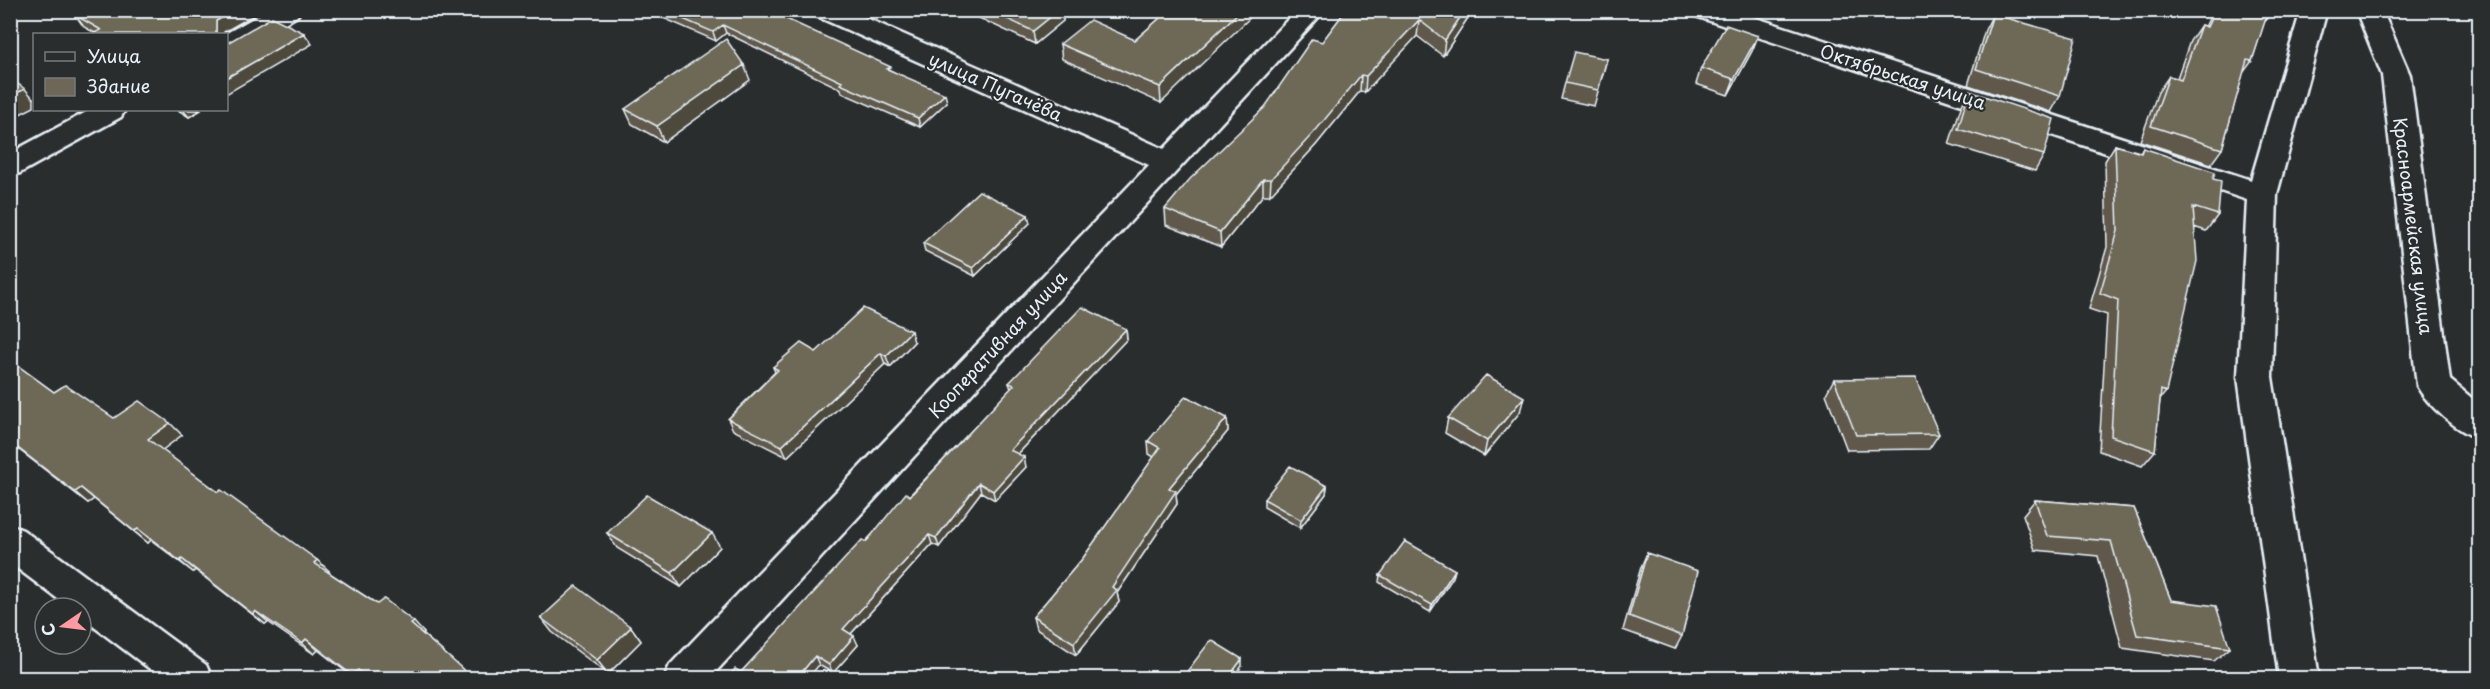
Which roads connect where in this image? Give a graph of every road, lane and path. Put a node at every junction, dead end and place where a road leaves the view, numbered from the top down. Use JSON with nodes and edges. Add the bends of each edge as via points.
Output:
{"nodes":[{"id":1,"x":288,"y":10,"type":"edge"},
{"id":2,"x":825,"y":10,"type":"edge"},
{"id":3,"x":1312,"y":10,"type":"edge"},
{"id":4,"x":1704,"y":10,"type":"edge"},
{"id":5,"x":2314,"y":10,"type":"edge"},
{"id":6,"x":2369,"y":10,"type":"edge"},
{"id":7,"x":228,"y":44,"type":"edge"},
{"id":8,"x":109,"y":111,"type":"edge"},
{"id":9,"x":1167,"y":162,"type":"junction"},
{"id":10,"x":10,"y":166,"type":"edge"},
{"id":11,"x":2262,"y":194,"type":"junction"},
{"id":12,"x":2480,"y":425,"type":"edge"},
{"id":13,"x":10,"y":541,"type":"edge"},
{"id":14,"x":192,"y":678,"type":"edge"},
{"id":15,"x":684,"y":678,"type":"edge"},
{"id":16,"x":2299,"y":678,"type":"edge"}],
"edges":[{"from":1,"to":7,"type":"street"},
{"from":2,"to":9,"type":"street","name":"улица Пугачёва"},
{"from":3,"to":9,"type":"street","name":"Кооперативная улица"},
{"from":4,"to":11,"type":"street","name":"Октябрьская улица"},
{"from":5,"to":11,"type":"street"},
{"from":6,"to":12,"type":"street","name":"Красноармейская улица","via":[[2396,75],[2434,386]]},
{"from":8,"to":10,"type":"street"},
{"from":9,"to":15,"type":"street","name":"Кооперативная улица"},
{"from":11,"to":16,"type":"street","via":[[2255,377]]},
{"from":13,"to":14,"type":"street"}]}
